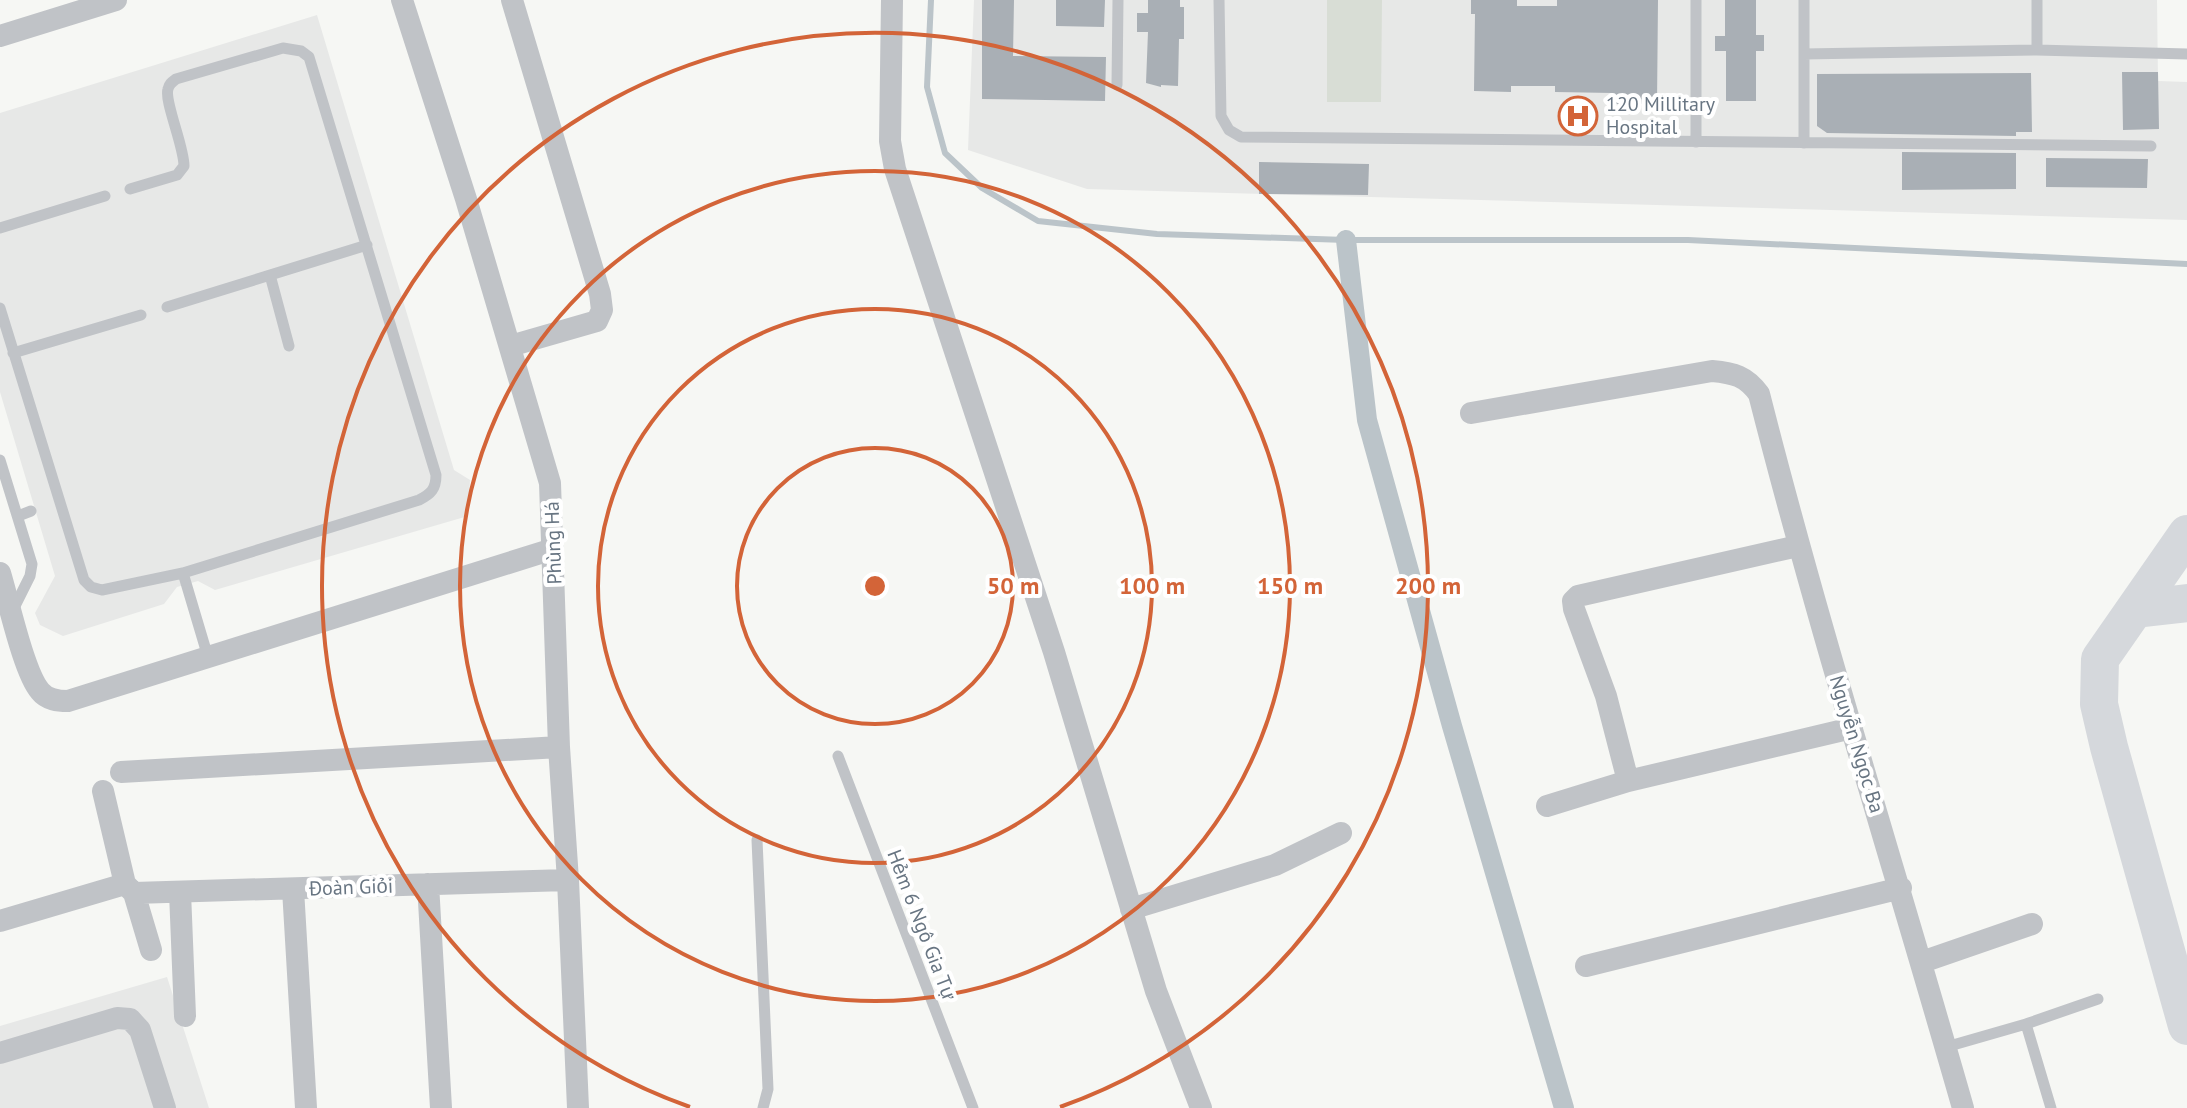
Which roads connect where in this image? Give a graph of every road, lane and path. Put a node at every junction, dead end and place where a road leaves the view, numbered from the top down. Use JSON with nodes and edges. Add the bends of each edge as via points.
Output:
{"nodes":[{"id":1,"x":116,"y":0,"type":"edge"},
{"id":2,"x":402,"y":0,"type":"edge"},
{"id":3,"x":512,"y":0,"type":"edge"},
{"id":4,"x":892,"y":0,"type":"edge"},
{"id":5,"x":1118,"y":0,"type":"edge"},
{"id":6,"x":1219,"y":0,"type":"edge"},
{"id":7,"x":1696,"y":0,"type":"edge"},
{"id":8,"x":1804,"y":0,"type":"edge"},
{"id":9,"x":2037,"y":0,"type":"edge"},
{"id":10,"x":0,"y":36,"type":"edge"},
{"id":11,"x":2037,"y":50,"type":"junction"},
{"id":12,"x":1804,"y":54,"type":"junction"},
{"id":13,"x":2187,"y":54,"type":"edge"},
{"id":14,"x":1117,"y":85,"type":"dead end"},
{"id":15,"x":1696,"y":142,"type":"junction"},
{"id":16,"x":1804,"y":143,"type":"junction"},
{"id":17,"x":2151,"y":146,"type":"dead end"},
{"id":18,"x":130,"y":189,"type":"dead end"},
{"id":19,"x":105,"y":196,"type":"dead end"},
{"id":20,"x":0,"y":228,"type":"edge"},
{"id":21,"x":367,"y":245,"type":"junction"},
{"id":22,"x":270,"y":275,"type":"junction"},
{"id":23,"x":167,"y":307,"type":"dead end"},
{"id":24,"x":0,"y":308,"type":"edge"},
{"id":25,"x":141,"y":315,"type":"dead end"},
{"id":26,"x":289,"y":346,"type":"dead end"},
{"id":27,"x":510,"y":346,"type":"junction"},
{"id":28,"x":13,"y":353,"type":"junction"},
{"id":29,"x":1471,"y":413,"type":"dead end"},
{"id":30,"x":0,"y":460,"type":"edge"},
{"id":31,"x":58,"y":503,"type":"junction"},
{"id":32,"x":18,"y":516,"type":"junction"},
{"id":33,"x":2187,"y":534,"type":"edge"},
{"id":34,"x":1798,"y":546,"type":"junction"},
{"id":35,"x":553,"y":549,"type":"junction"},
{"id":36,"x":0,"y":573,"type":"edge"},
{"id":37,"x":183,"y":573,"type":"junction"},
{"id":38,"x":2187,"y":603,"type":"edge"},
{"id":39,"x":2136,"y":609,"type":"junction"},
{"id":40,"x":12,"y":612,"type":"junction"},
{"id":41,"x":208,"y":657,"type":"junction"},
{"id":42,"x":1852,"y":728,"type":"junction"},
{"id":43,"x":559,"y":747,"type":"junction"},
{"id":44,"x":838,"y":756,"type":"dead end"},
{"id":45,"x":121,"y":772,"type":"dead end"},
{"id":46,"x":1628,"y":781,"type":"junction"},
{"id":47,"x":103,"y":791,"type":"dead end"},
{"id":48,"x":1547,"y":806,"type":"dead end"},
{"id":49,"x":1341,"y":833,"type":"dead end"},
{"id":50,"x":757,"y":840,"type":"dead end"},
{"id":51,"x":1243,"y":866,"type":"dead end"},
{"id":52,"x":568,"y":880,"type":"junction"},
{"id":53,"x":428,"y":884,"type":"junction"},
{"id":54,"x":1901,"y":888,"type":"junction"},
{"id":55,"x":130,"y":889,"type":"junction"},
{"id":56,"x":293,"y":889,"type":"junction"},
{"id":57,"x":180,"y":892,"type":"junction"},
{"id":58,"x":1140,"y":906,"type":"junction"},
{"id":59,"x":0,"y":921,"type":"edge"},
{"id":60,"x":2032,"y":924,"type":"dead end"},
{"id":61,"x":151,"y":950,"type":"dead end"},
{"id":62,"x":1922,"y":962,"type":"junction"},
{"id":63,"x":1586,"y":966,"type":"dead end"},
{"id":64,"x":2098,"y":999,"type":"dead end"},
{"id":65,"x":185,"y":1016,"type":"dead end"},
{"id":66,"x":2026,"y":1024,"type":"junction"},
{"id":67,"x":2187,"y":1026,"type":"edge"},
{"id":68,"x":1946,"y":1047,"type":"junction"},
{"id":69,"x":0,"y":1053,"type":"edge"},
{"id":70,"x":165,"y":1108,"type":"edge"},
{"id":71,"x":306,"y":1108,"type":"edge"},
{"id":72,"x":441,"y":1108,"type":"edge"},
{"id":73,"x":578,"y":1108,"type":"edge"},
{"id":74,"x":763,"y":1108,"type":"edge"},
{"id":75,"x":973,"y":1108,"type":"edge"},
{"id":76,"x":1201,"y":1108,"type":"edge"},
{"id":77,"x":1963,"y":1108,"type":"edge"},
{"id":78,"x":2051,"y":1108,"type":"edge"}],
"edges":[{"from":1,"to":10,"type":"street"},
{"from":2,"to":27,"type":"street","name":"Phùng Há"},
{"from":3,"to":27,"type":"street","via":[[602,310],[597,321]]},
{"from":4,"to":58,"type":"street","via":[[890,141],[895,169]]},
{"from":5,"to":14,"type":"lane"},
{"from":6,"to":15,"type":"lane","via":[[1221,116],[1241,137]]},
{"from":7,"to":15,"type":"lane"},
{"from":8,"to":12,"type":"lane"},
{"from":9,"to":11,"type":"lane"},
{"from":11,"to":12,"type":"lane"},
{"from":11,"to":13,"type":"lane"},
{"from":12,"to":16,"type":"lane"},
{"from":15,"to":16,"type":"lane"},
{"from":16,"to":17,"type":"lane"},
{"from":18,"to":21,"type":"lane","via":[[177,175],[184,166],[167,99],[171,83],[293,48],[313,65]]},
{"from":19,"to":20,"type":"lane"},
{"from":21,"to":22,"type":"lane"},
{"from":21,"to":37,"type":"lane","via":[[436,475],[430,495]]},
{"from":22,"to":23,"type":"lane"},
{"from":22,"to":26,"type":"lane"},
{"from":24,"to":28,"type":"lane"},
{"from":25,"to":28,"type":"lane"},
{"from":27,"to":35,"type":"street","name":"Phùng Há","via":[[550,483]]},
{"from":28,"to":31,"type":"lane"},
{"from":29,"to":34,"type":"street","name":"Nguyễn Ngọc Ba","via":[[1712,371],[1733,373],[1759,394]]},
{"from":30,"to":32,"type":"lane"},
{"from":31,"to":32,"type":"lane"},
{"from":31,"to":37,"type":"lane","via":[[79,570],[91,587],[102,590]]},
{"from":32,"to":40,"type":"lane","via":[[32,564]]},
{"from":33,"to":39,"type":"highway"},
{"from":34,"to":42,"type":"street","name":"Nguyễn Ngọc Ba"},
{"from":34,"to":46,"type":"street","via":[[1573,601]]},
{"from":35,"to":41,"type":"street"},
{"from":35,"to":43,"type":"street","name":"Phùng Há"},
{"from":36,"to":40,"type":"street"},
{"from":37,"to":41,"type":"lane"},
{"from":38,"to":39,"type":"highway"},
{"from":39,"to":67,"type":"highway","via":[[2100,659],[2099,704]]},
{"from":40,"to":41,"type":"street","via":[[34,681],[53,700],[68,701]]},
{"from":42,"to":46,"type":"street"},
{"from":42,"to":54,"type":"street","name":"Nguyễn Ngọc Ba"},
{"from":43,"to":45,"type":"street"},
{"from":43,"to":52,"type":"street","name":"Phùng Há"},
{"from":44,"to":75,"type":"lane","name":"Hẻm 6 Ngô Gia Tự"},
{"from":46,"to":48,"type":"street"},
{"from":47,"to":55,"type":"street"},
{"from":49,"to":58,"type":"street","via":[[1275,865]]},
{"from":50,"to":74,"type":"lane","via":[[768,1089]]},
{"from":51,"to":58,"type":"street","via":[[1160,891]]},
{"from":52,"to":53,"type":"street","name":"Đoàn Giỏi"},
{"from":52,"to":73,"type":"street","name":"Phùng Há"},
{"from":53,"to":56,"type":"street","name":"Đoàn Giỏi"},
{"from":53,"to":72,"type":"street"},
{"from":54,"to":62,"type":"street","name":"Nguyễn Ngọc Ba"},
{"from":54,"to":63,"type":"street"},
{"from":55,"to":57,"type":"street","name":"Đoàn Giỏi"},
{"from":55,"to":59,"type":"street","name":"Đoàn Giỏi"},
{"from":55,"to":61,"type":"street"},
{"from":56,"to":57,"type":"street","name":"Đoàn Giỏi"},
{"from":56,"to":71,"type":"street"},
{"from":57,"to":65,"type":"street"},
{"from":58,"to":76,"type":"street","via":[[1156,991]]},
{"from":60,"to":62,"type":"street"},
{"from":62,"to":68,"type":"street","name":"Nguyễn Ngọc Ba"},
{"from":64,"to":66,"type":"lane"},
{"from":66,"to":68,"type":"lane"},
{"from":66,"to":78,"type":"lane"},
{"from":68,"to":77,"type":"street","name":"Nguyễn Ngọc Ba"},
{"from":69,"to":70,"type":"street","via":[[117,1018],[130,1019],[140,1030]]}]}
